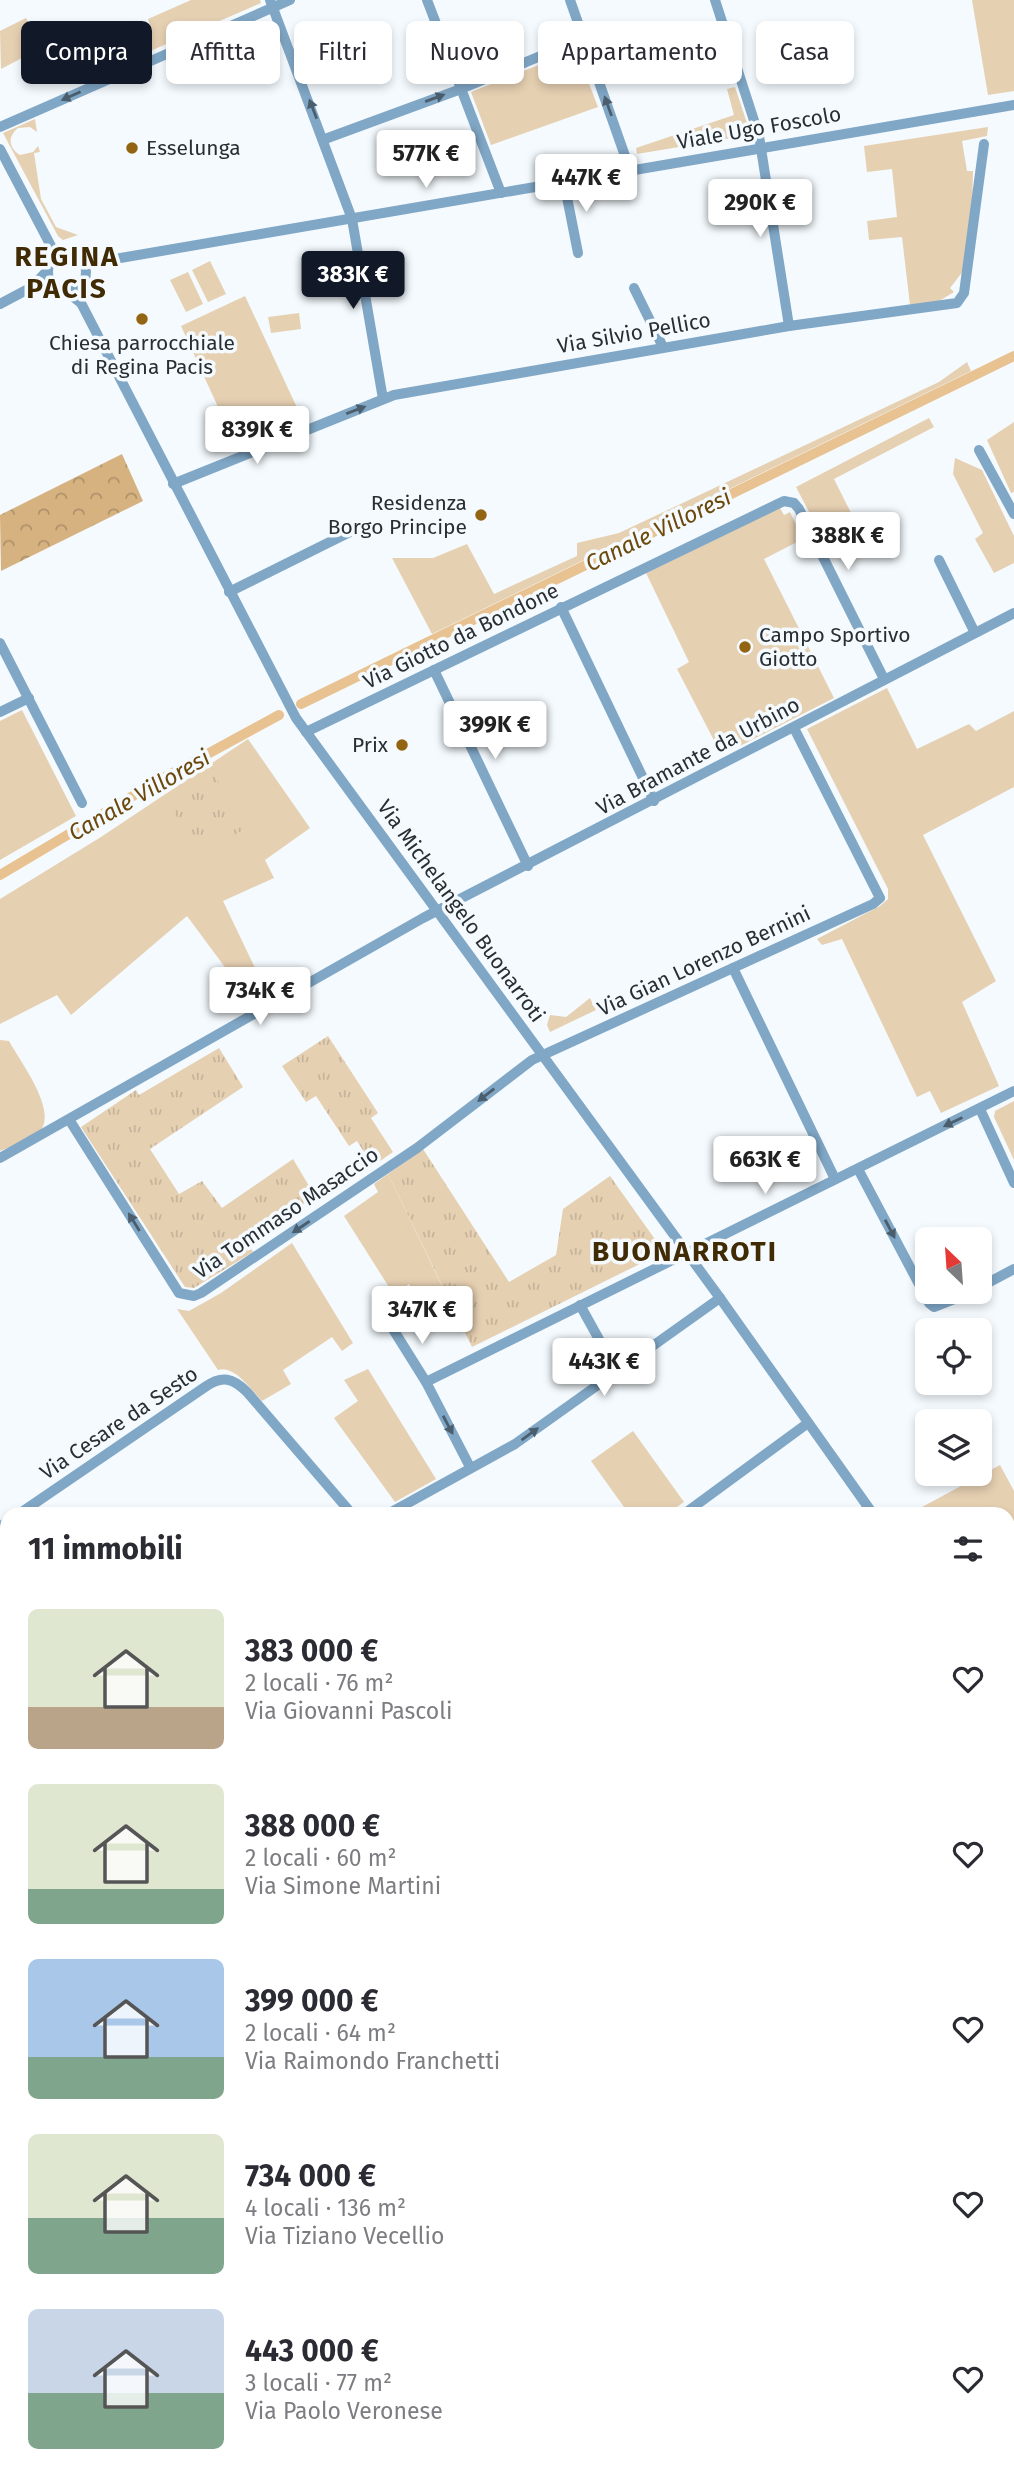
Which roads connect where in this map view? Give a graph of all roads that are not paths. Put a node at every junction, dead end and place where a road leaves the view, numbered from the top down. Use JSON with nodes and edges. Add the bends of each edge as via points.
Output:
{"nodes":[{"id":1,"x":290,"y":0,"type":"edge"},
{"id":2,"x":427,"y":0,"type":"edge"},
{"id":3,"x":570,"y":0,"type":"edge"},
{"id":4,"x":715,"y":0,"type":"edge"},
{"id":5,"x":272,"y":4,"type":"edge"},
{"id":6,"x":577,"y":21,"type":"edge"},
{"id":7,"x":538,"y":57,"type":"edge"},
{"id":8,"x":599,"y":84,"type":"edge"},
{"id":9,"x":461,"y":89,"type":"junction"},
{"id":10,"x":1014,"y":105,"type":"edge"},
{"id":11,"x":0,"y":127,"type":"edge"},
{"id":12,"x":325,"y":139,"type":"junction"},
{"id":13,"x":984,"y":144,"type":"dead end"},
{"id":14,"x":761,"y":147,"type":"junction"},
{"id":15,"x":0,"y":149,"type":"edge"},
{"id":16,"x":630,"y":170,"type":"junction"},
{"id":17,"x":564,"y":182,"type":"junction"},
{"id":18,"x":500,"y":193,"type":"junction"},
{"id":19,"x":352,"y":219,"type":"junction"},
{"id":20,"x":51,"y":246,"type":"junction"},
{"id":21,"x":63,"y":252,"type":"junction"},
{"id":22,"x":578,"y":253,"type":"dead end"},
{"id":23,"x":80,"y":258,"type":"junction"},
{"id":24,"x":97,"y":262,"type":"junction"},
{"id":25,"x":49,"y":266,"type":"junction"},
{"id":26,"x":86,"y":273,"type":"junction"},
{"id":27,"x":81,"y":284,"type":"junction"},
{"id":28,"x":53,"y":286,"type":"junction"},
{"id":29,"x":32,"y":287,"type":"junction"},
{"id":30,"x":634,"y":288,"type":"dead end"},
{"id":31,"x":66,"y":291,"type":"junction"},
{"id":32,"x":81,"y":303,"type":"junction"},
{"id":33,"x":0,"y":304,"type":"edge"},
{"id":34,"x":789,"y":326,"type":"junction"},
{"id":35,"x":663,"y":347,"type":"junction"},
{"id":36,"x":383,"y":399,"type":"junction"},
{"id":37,"x":979,"y":450,"type":"dead end"},
{"id":38,"x":173,"y":484,"type":"junction"},
{"id":39,"x":1014,"y":514,"type":"edge"},
{"id":40,"x":364,"y":525,"type":"dead end"},
{"id":41,"x":939,"y":560,"type":"dead end"},
{"id":42,"x":229,"y":592,"type":"junction"},
{"id":43,"x":561,"y":607,"type":"junction"},
{"id":44,"x":1014,"y":613,"type":"edge"},
{"id":45,"x":974,"y":631,"type":"junction"},
{"id":46,"x":0,"y":643,"type":"edge"},
{"id":47,"x":434,"y":670,"type":"junction"},
{"id":48,"x":884,"y":679,"type":"junction"},
{"id":49,"x":29,"y":698,"type":"junction"},
{"id":50,"x":0,"y":712,"type":"edge"},
{"id":51,"x":794,"y":728,"type":"junction"},
{"id":52,"x":306,"y":732,"type":"junction"},
{"id":53,"x":654,"y":801,"type":"junction"},
{"id":54,"x":82,"y":803,"type":"dead end"},
{"id":55,"x":528,"y":866,"type":"junction"},
{"id":56,"x":438,"y":911,"type":"junction"},
{"id":57,"x":733,"y":968,"type":"junction"},
{"id":58,"x":542,"y":1056,"type":"junction"},
{"id":59,"x":1014,"y":1091,"type":"edge"},
{"id":60,"x":980,"y":1109,"type":"junction"},
{"id":61,"x":70,"y":1121,"type":"junction"},
{"id":62,"x":0,"y":1158,"type":"edge"},
{"id":63,"x":858,"y":1169,"type":"junction"},
{"id":64,"x":835,"y":1179,"type":"junction"},
{"id":65,"x":1014,"y":1183,"type":"edge"},
{"id":66,"x":686,"y":1252,"type":"junction"},
{"id":67,"x":1014,"y":1269,"type":"edge"},
{"id":68,"x":915,"y":1272,"type":"edge"},
{"id":69,"x":992,"y":1281,"type":"edge"},
{"id":70,"x":720,"y":1298,"type":"junction"},
{"id":71,"x":580,"y":1305,"type":"junction"},
{"id":72,"x":391,"y":1326,"type":"dead end"},
{"id":73,"x":616,"y":1370,"type":"junction"},
{"id":74,"x":426,"y":1382,"type":"junction"},
{"id":75,"x":808,"y":1423,"type":"junction"},
{"id":76,"x":470,"y":1467,"type":"junction"},
{"id":77,"x":29,"y":1507,"type":"edge"},
{"id":78,"x":346,"y":1507,"type":"edge"},
{"id":79,"x":400,"y":1507,"type":"edge"},
{"id":80,"x":694,"y":1507,"type":"edge"},
{"id":81,"x":870,"y":1507,"type":"edge"}],
"edges":[{"from":1,"to":5,"type":"street"},
{"from":2,"to":9,"type":"street"},
{"from":3,"to":6,"type":"street"},
{"from":4,"to":14,"type":"street"},
{"from":5,"to":11,"type":"street","one_way":true},
{"from":12,"to":5,"type":"street","one_way":true},
{"from":7,"to":9,"type":"street"},
{"from":16,"to":8,"type":"street","one_way":true},
{"from":12,"to":9,"type":"street","one_way":true},
{"from":9,"to":18,"type":"street"},
{"from":10,"to":14,"type":"street","name":"Viale Ugo Foscolo"},
{"from":12,"to":19,"type":"street"},
{"from":13,"to":34,"type":"street","name":"Via Silvio Pellico","via":[[961,299]]},
{"from":14,"to":16,"type":"street","name":"Viale Ugo Foscolo"},
{"from":14,"to":34,"type":"street"},
{"from":15,"to":20,"type":"street"},
{"from":16,"to":17,"type":"street","name":"Viale Ugo Foscolo"},
{"from":17,"to":18,"type":"street","name":"Viale Ugo Foscolo"},
{"from":17,"to":22,"type":"street"},
{"from":18,"to":19,"type":"street","name":"Viale Ugo Foscolo"},
{"from":19,"to":24,"type":"street","name":"Viale Ugo Foscolo"},
{"from":19,"to":36,"type":"street"},
{"from":20,"to":21,"type":"street"},
{"from":20,"to":25,"type":"street"},
{"from":21,"to":23,"type":"street"},
{"from":21,"to":25,"type":"street"},
{"from":23,"to":24,"type":"street","name":"Viale Ugo Foscolo"},
{"from":23,"to":26,"type":"street"},
{"from":24,"to":26,"type":"street"},
{"from":25,"to":28,"type":"street"},
{"from":25,"to":29,"type":"street"},
{"from":26,"to":27,"type":"street"},
{"from":27,"to":31,"type":"street"},
{"from":27,"to":32,"type":"street","name":"Via Michelangelo Buonarroti"},
{"from":28,"to":29,"type":"street"},
{"from":28,"to":31,"type":"street"},
{"from":29,"to":33,"type":"street"},
{"from":30,"to":35,"type":"street"},
{"from":31,"to":32,"type":"street","name":"Via Michelangelo Buonarroti"},
{"from":32,"to":38,"type":"street","name":"Via Michelangelo Buonarroti"},
{"from":34,"to":35,"type":"street","name":"Via Silvio Pellico"},
{"from":35,"to":36,"type":"street","name":"Via Silvio Pellico"},
{"from":38,"to":36,"type":"street","name":"Via Silvio Pellico","one_way":true},
{"from":37,"to":39,"type":"street"},
{"from":38,"to":42,"type":"street","name":"Via Michelangelo Buonarroti"},
{"from":40,"to":42,"type":"street"},
{"from":41,"to":45,"type":"street"},
{"from":42,"to":52,"type":"street","name":"Via Michelangelo Buonarroti"},
{"from":43,"to":47,"type":"street","name":"Via Giotto da Bondone"},
{"from":43,"to":48,"type":"street","name":"Via Giotto da Bondone","via":[[784,502],[794,503]]},
{"from":43,"to":53,"type":"street"},
{"from":44,"to":45,"type":"street","name":"Via Bramante da Urbino"},
{"from":45,"to":48,"type":"street","name":"Via Bramante da Urbino"},
{"from":46,"to":49,"type":"street"},
{"from":47,"to":52,"type":"street","name":"Via Giotto da Bondone"},
{"from":47,"to":55,"type":"street"},
{"from":48,"to":51,"type":"street","name":"Via Bramante da Urbino"},
{"from":49,"to":50,"type":"street"},
{"from":49,"to":54,"type":"street"},
{"from":51,"to":53,"type":"street","name":"Via Bramante da Urbino"},
{"from":51,"to":57,"type":"street","name":"Via Gian Lorenzo Bernini","via":[[880,898]]},
{"from":52,"to":56,"type":"street","name":"Via Michelangelo Buonarroti"},
{"from":53,"to":55,"type":"street","name":"Via Bramante da Urbino"},
{"from":55,"to":56,"type":"street","name":"Via Bramante da Urbino"},
{"from":56,"to":58,"type":"street","name":"Via Michelangelo Buonarroti"},
{"from":56,"to":61,"type":"street","name":"Via Bramante da Urbino","via":[[253,1012]]},
{"from":57,"to":58,"type":"street","name":"Via Gian Lorenzo Bernini"},
{"from":57,"to":64,"type":"street"},
{"from":58,"to":61,"type":"street","name":"Via Tommaso Masaccio","one_way":true,"via":[[417,1148],[194,1296],[179,1293]]},
{"from":58,"to":66,"type":"street","name":"Via Michelangelo Buonarroti"},
{"from":59,"to":60,"type":"street"},
{"from":60,"to":63,"type":"street","one_way":true},
{"from":60,"to":65,"type":"street"},
{"from":61,"to":62,"type":"street","name":"Via Bramante da Urbino"},
{"from":63,"to":64,"type":"street"},
{"from":63,"to":68,"type":"street","one_way":true},
{"from":64,"to":66,"type":"street"},
{"from":66,"to":70,"type":"street","name":"Via Michelangelo Buonarroti"},
{"from":66,"to":71,"type":"street"},
{"from":67,"to":69,"type":"street"},
{"from":70,"to":73,"type":"street"},
{"from":70,"to":75,"type":"street","name":"Via Michelangelo Buonarroti"},
{"from":71,"to":73,"type":"street"},
{"from":71,"to":74,"type":"street"},
{"from":72,"to":74,"type":"street"},
{"from":76,"to":73,"type":"street","one_way":true,"via":[[514,1444]]},
{"from":74,"to":76,"type":"street","one_way":true},
{"from":75,"to":80,"type":"street"},
{"from":75,"to":81,"type":"street","name":"Via Michelangelo Buonarroti"},
{"from":76,"to":79,"type":"street"},
{"from":77,"to":78,"type":"street","name":"Via Cesare da Sesto","via":[[223,1379],[237,1382],[247,1392]]}]}
